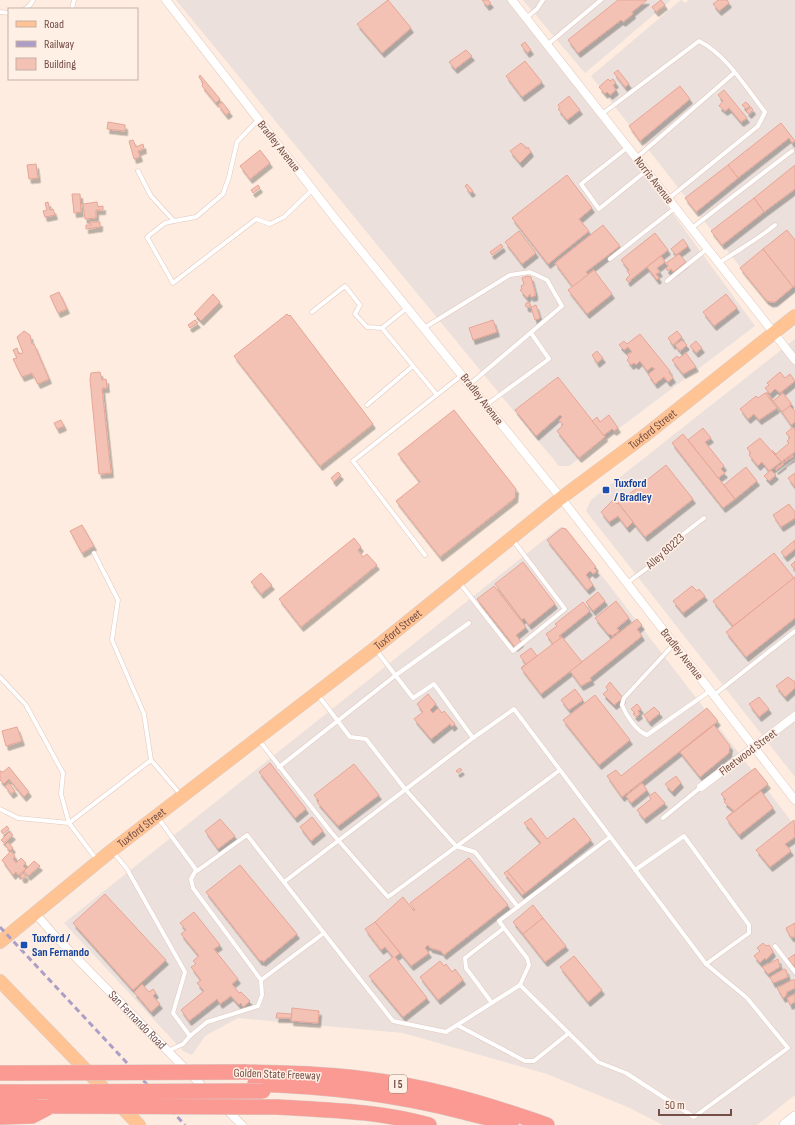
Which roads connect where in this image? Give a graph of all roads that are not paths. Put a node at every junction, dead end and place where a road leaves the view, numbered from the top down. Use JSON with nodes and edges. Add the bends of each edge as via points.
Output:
{"nodes":[{"id":1,"x":33,"y":0,"type":"edge"},
{"id":2,"x":166,"y":0,"type":"edge"},
{"id":3,"x":512,"y":0,"type":"edge"},
{"id":4,"x":543,"y":0,"type":"edge"},
{"id":5,"x":601,"y":0,"type":"edge"},
{"id":6,"x":26,"y":8,"type":"edge"},
{"id":7,"x":526,"y":18,"type":"junction"},
{"id":8,"x":547,"y":44,"type":"junction"},
{"id":9,"x":734,"y":73,"type":"junction"},
{"id":10,"x":602,"y":114,"type":"junction"},
{"id":11,"x":258,"y":120,"type":"junction"},
{"id":12,"x":628,"y":147,"type":"junction"},
{"id":13,"x":792,"y":151,"type":"dead end"},
{"id":14,"x":636,"y":158,"type":"junction"},
{"id":15,"x":138,"y":171,"type":"dead end"},
{"id":16,"x":647,"y":171,"type":"junction"},
{"id":17,"x":313,"y":189,"type":"junction"},
{"id":18,"x":668,"y":198,"type":"junction"},
{"id":19,"x":676,"y":208,"type":"junction"},
{"id":20,"x":174,"y":222,"type":"junction"},
{"id":21,"x":775,"y":225,"type":"dead end"},
{"id":22,"x":692,"y":228,"type":"junction"},
{"id":23,"x":708,"y":249,"type":"junction"},
{"id":24,"x":610,"y":259,"type":"dead end"},
{"id":25,"x":719,"y":263,"type":"junction"},
{"id":26,"x":667,"y":281,"type":"dead end"},
{"id":27,"x":407,"y":307,"type":"junction"},
{"id":28,"x":312,"y":312,"type":"dead end"},
{"id":29,"x":795,"y":316,"type":"edge"},
{"id":30,"x":382,"y":328,"type":"junction"},
{"id":31,"x":424,"y":328,"type":"junction"},
{"id":32,"x":531,"y":333,"type":"junction"},
{"id":33,"x":774,"y":333,"type":"junction"},
{"id":34,"x":795,"y":360,"type":"edge"},
{"id":35,"x":413,"y":366,"type":"junction"},
{"id":36,"x":462,"y":375,"type":"junction"},
{"id":37,"x":470,"y":384,"type":"junction"},
{"id":38,"x":437,"y":395,"type":"junction"},
{"id":39,"x":367,"y":405,"type":"dead end"},
{"id":40,"x":486,"y":405,"type":"junction"},
{"id":41,"x":561,"y":498,"type":"junction"},
{"id":42,"x":704,"y":518,"type":"dead end"},
{"id":43,"x":512,"y":539,"type":"junction"},
{"id":44,"x":94,"y":553,"type":"dead end"},
{"id":45,"x":425,"y":555,"type":"dead end"},
{"id":46,"x":458,"y":582,"type":"junction"},
{"id":47,"x":626,"y":583,"type":"junction"},
{"id":48,"x":469,"y":623,"type":"dead end"},
{"id":49,"x":795,"y":631,"type":"edge"},
{"id":50,"x":674,"y":644,"type":"junction"},
{"id":51,"x":375,"y":648,"type":"junction"},
{"id":52,"x":396,"y":675,"type":"junction"},
{"id":53,"x":0,"y":677,"type":"edge"},
{"id":54,"x":712,"y":693,"type":"junction"},
{"id":55,"x":316,"y":694,"type":"junction"},
{"id":56,"x":795,"y":716,"type":"edge"},
{"id":57,"x":337,"y":720,"type":"junction"},
{"id":58,"x":472,"y":738,"type":"junction"},
{"id":59,"x":258,"y":739,"type":"junction"},
{"id":60,"x":754,"y":748,"type":"junction"},
{"id":61,"x":151,"y":760,"type":"junction"},
{"id":62,"x":279,"y":767,"type":"junction"},
{"id":63,"x":560,"y":770,"type":"junction"},
{"id":64,"x":701,"y":787,"type":"joint"},
{"id":65,"x":405,"y":789,"type":"junction"},
{"id":66,"x":794,"y":795,"type":"edge"},
{"id":67,"x":182,"y":797,"type":"junction"},
{"id":68,"x":0,"y":809,"type":"edge"},
{"id":69,"x":157,"y":817,"type":"junction"},
{"id":70,"x":663,"y":818,"type":"dead end"},
{"id":71,"x":69,"y":823,"type":"junction"},
{"id":72,"x":610,"y":837,"type":"junction"},
{"id":73,"x":337,"y":840,"type":"junction"},
{"id":74,"x":456,"y":846,"type":"junction"},
{"id":75,"x":111,"y":851,"type":"junction"},
{"id":76,"x":98,"y":862,"type":"junction"},
{"id":77,"x":196,"y":870,"type":"junction"},
{"id":78,"x":635,"y":870,"type":"junction"},
{"id":79,"x":284,"y":882,"type":"junction"},
{"id":80,"x":518,"y":907,"type":"junction"},
{"id":81,"x":35,"y":913,"type":"junction"},
{"id":82,"x":504,"y":928,"type":"junction"},
{"id":83,"x":324,"y":932,"type":"junction"},
{"id":84,"x":0,"y":942,"type":"edge"},
{"id":85,"x":775,"y":946,"type":"dead end"},
{"id":86,"x":706,"y":964,"type":"junction"},
{"id":87,"x":795,"y":972,"type":"edge"},
{"id":88,"x":261,"y":980,"type":"junction"},
{"id":89,"x":0,"y":981,"type":"edge"},
{"id":90,"x":520,"y":985,"type":"junction"},
{"id":91,"x":492,"y":1003,"type":"junction"},
{"id":92,"x":457,"y":1025,"type":"junction"},
{"id":93,"x":569,"y":1033,"type":"junction"},
{"id":94,"x":190,"y":1036,"type":"junction"},
{"id":95,"x":167,"y":1051,"type":"junction"},
{"id":96,"x":0,"y":1072,"type":"edge"},
{"id":97,"x":0,"y":1084,"type":"edge"},
{"id":98,"x":34,"y":1088,"type":"junction"},
{"id":99,"x":259,"y":1088,"type":"junction"},
{"id":100,"x":0,"y":1092,"type":"edge"},
{"id":101,"x":0,"y":1106,"type":"edge"},
{"id":102,"x":51,"y":1106,"type":"junction"},
{"id":103,"x":0,"y":1117,"type":"edge"},
{"id":104,"x":795,"y":1117,"type":"edge"},
{"id":105,"x":139,"y":1125,"type":"edge"},
{"id":106,"x":242,"y":1125,"type":"edge"},
{"id":107,"x":429,"y":1125,"type":"edge"},
{"id":108,"x":482,"y":1125,"type":"edge"},
{"id":109,"x":511,"y":1125,"type":"edge"},
{"id":110,"x":547,"y":1125,"type":"edge"},
{"id":111,"x":786,"y":1125,"type":"edge"}],
"edges":[{"from":1,"to":6,"type":"lane"},
{"from":2,"to":11,"type":"street","name":"Bradley Avenue"},
{"from":3,"to":7,"type":"street","name":"Norris Avenue"},
{"from":4,"to":7,"type":"lane"},
{"from":5,"to":8,"type":"lane"},
{"from":7,"to":8,"type":"street","name":"Norris Avenue"},
{"from":8,"to":10,"type":"street","name":"Norris Avenue"},
{"from":9,"to":10,"type":"lane","via":[[709,46],[699,41]]},
{"from":9,"to":14,"type":"lane"},
{"from":9,"to":18,"type":"lane","via":[[765,112],[758,126]]},
{"from":10,"to":12,"type":"street","name":"Norris Avenue"},
{"from":11,"to":17,"type":"street","name":"Bradley Avenue"},
{"from":11,"to":20,"type":"lane","via":[[237,142],[230,177],[223,194],[196,217]]},
{"from":12,"to":14,"type":"street","name":"Norris Avenue"},
{"from":12,"to":16,"type":"lane","via":[[581,184],[599,209]]},
{"from":13,"to":22,"type":"lane"},
{"from":14,"to":16,"type":"street","name":"Norris Avenue"},
{"from":15,"to":20,"type":"lane","via":[[151,196]]},
{"from":16,"to":18,"type":"street","name":"Norris Avenue"},
{"from":17,"to":20,"type":"lane","via":[[284,217],[270,224],[256,219],[173,283],[147,237],[165,223]]},
{"from":17,"to":27,"type":"street","name":"Bradley Avenue"},
{"from":18,"to":19,"type":"street","name":"Norris Avenue"},
{"from":19,"to":22,"type":"street","name":"Norris Avenue"},
{"from":19,"to":24,"type":"lane"},
{"from":21,"to":25,"type":"lane"},
{"from":22,"to":23,"type":"street","name":"Norris Avenue"},
{"from":23,"to":25,"type":"street","name":"Norris Avenue"},
{"from":23,"to":26,"type":"lane"},
{"from":25,"to":33,"type":"street","name":"Norris Avenue"},
{"from":27,"to":30,"type":"lane"},
{"from":27,"to":31,"type":"street","name":"Bradley Avenue"},
{"from":28,"to":30,"type":"lane","via":[[345,286],[360,305],[355,314],[367,327]]},
{"from":29,"to":33,"type":"main road","name":"Tuxford Street"},
{"from":30,"to":35,"type":"lane"},
{"from":31,"to":32,"type":"lane","via":[[510,275],[530,272],[547,280],[562,306]]},
{"from":31,"to":36,"type":"street","name":"Bradley Avenue"},
{"from":32,"to":37,"type":"lane"},
{"from":32,"to":40,"type":"lane","via":[[549,360]]},
{"from":33,"to":34,"type":"street","name":"Norris Avenue"},
{"from":33,"to":41,"type":"main road","name":"Tuxford Street"},
{"from":35,"to":38,"type":"lane"},
{"from":35,"to":39,"type":"lane"},
{"from":36,"to":37,"type":"street","name":"Bradley Avenue"},
{"from":36,"to":38,"type":"lane"},
{"from":37,"to":40,"type":"street","name":"Bradley Avenue"},
{"from":38,"to":45,"type":"lane","via":[[353,461]]},
{"from":40,"to":41,"type":"street","name":"Bradley Avenue"},
{"from":41,"to":43,"type":"main road","name":"Tuxford Street"},
{"from":41,"to":47,"type":"street","name":"Bradley Avenue"},
{"from":42,"to":47,"type":"lane","name":"Alley 80223","via":[[664,549],[662,557]]},
{"from":43,"to":46,"type":"main road","name":"Tuxford Street"},
{"from":43,"to":46,"type":"lane","via":[[565,609],[513,651]]},
{"from":44,"to":61,"type":"lane","via":[[118,600],[112,640],[144,714]]},
{"from":46,"to":51,"type":"main road","name":"Tuxford Street"},
{"from":47,"to":50,"type":"street","name":"Bradley Avenue"},
{"from":48,"to":52,"type":"lane"},
{"from":49,"to":54,"type":"lane"},
{"from":50,"to":54,"type":"street","name":"Bradley Avenue"},
{"from":50,"to":54,"type":"lane","via":[[624,698],[622,705],[625,713],[642,733],[647,735]]},
{"from":51,"to":52,"type":"lane"},
{"from":51,"to":55,"type":"main road","name":"Tuxford Street"},
{"from":52,"to":57,"type":"lane"},
{"from":52,"to":58,"type":"lane","via":[[413,698],[434,684]]},
{"from":53,"to":71,"type":"lane","via":[[26,706],[63,773],[61,794]]},
{"from":54,"to":60,"type":"street","name":"Bradley Avenue"},
{"from":55,"to":57,"type":"lane"},
{"from":55,"to":59,"type":"main road","name":"Tuxford Street"},
{"from":56,"to":60,"type":"street","name":"Fleetwood Street"},
{"from":57,"to":62,"type":"lane"},
{"from":57,"to":65,"type":"lane","via":[[350,737],[366,739]]},
{"from":58,"to":63,"type":"lane","via":[[514,709]]},
{"from":58,"to":65,"type":"lane"},
{"from":59,"to":62,"type":"lane"},
{"from":59,"to":67,"type":"main road","name":"Tuxford Street"},
{"from":60,"to":64,"type":"street","name":"Fleetwood Street"},
{"from":60,"to":66,"type":"street","name":"Bradley Avenue"},
{"from":61,"to":67,"type":"lane"},
{"from":61,"to":71,"type":"lane"},
{"from":62,"to":73,"type":"lane"},
{"from":63,"to":72,"type":"lane"},
{"from":63,"to":74,"type":"lane"},
{"from":64,"to":70,"type":"lane"},
{"from":65,"to":73,"type":"lane"},
{"from":65,"to":74,"type":"lane"},
{"from":67,"to":69,"type":"main road","name":"Tuxford Street"},
{"from":68,"to":71,"type":"lane","via":[[18,818]]},
{"from":69,"to":75,"type":"main road","name":"Tuxford Street"},
{"from":69,"to":77,"type":"lane"},
{"from":71,"to":76,"type":"lane"},
{"from":72,"to":78,"type":"lane"},
{"from":72,"to":80,"type":"lane"},
{"from":73,"to":74,"type":"lane","via":[[388,897]]},
{"from":73,"to":79,"type":"lane"},
{"from":74,"to":80,"type":"lane","via":[[475,852]]},
{"from":75,"to":76,"type":"main road","name":"Tuxford Street"},
{"from":75,"to":94,"type":"lane","via":[[127,869],[185,972],[173,1013]]},
{"from":76,"to":81,"type":"main road","name":"Tuxford Street"},
{"from":77,"to":79,"type":"lane","via":[[247,835]]},
{"from":77,"to":88,"type":"lane","via":[[192,880],[193,888]]},
{"from":78,"to":86,"type":"lane"},
{"from":78,"to":86,"type":"lane","via":[[684,836],[750,925],[749,933]]},
{"from":79,"to":83,"type":"lane"},
{"from":80,"to":82,"type":"lane","via":[[499,921]]},
{"from":81,"to":84,"type":"main road","name":"Tuxford Street"},
{"from":81,"to":95,"type":"street","name":"San Fernando Road"},
{"from":82,"to":90,"type":"lane","via":[[527,958],[529,965]]},
{"from":82,"to":91,"type":"lane","via":[[465,958],[466,968]]},
{"from":83,"to":88,"type":"lane"},
{"from":83,"to":92,"type":"lane","via":[[394,1021],[446,1032]]},
{"from":85,"to":87,"type":"lane"},
{"from":86,"to":93,"type":"lane","via":[[747,998],[788,1048],[694,1117],[626,1073],[598,1062]]},
{"from":88,"to":94,"type":"lane","via":[[262,995],[258,1006],[207,1022]]},
{"from":89,"to":105,"type":"main road"},
{"from":90,"to":91,"type":"lane"},
{"from":90,"to":93,"type":"lane"},
{"from":91,"to":92,"type":"lane"},
{"from":92,"to":93,"type":"lane","via":[[525,1061],[534,1061]]},
{"from":94,"to":95,"type":"lane","via":[[183,1044]]},
{"from":95,"to":106,"type":"street","name":"San Fernando Road"},
{"from":96,"to":110,"type":"highway","name":"Golden State Freeway","number":"I 5","bridge":true,"via":[[244,1072],[342,1076],[387,1082],[451,1096]]},
{"from":97,"to":98,"type":"highway"},
{"from":98,"to":99,"type":"highway","bridge":true},
{"from":98,"to":100,"type":"highway"},
{"from":99,"to":108,"type":"highway","via":[[383,1102]]},
{"from":99,"to":109,"type":"highway","via":[[321,1087],[383,1095],[445,1107]]},
{"from":101,"to":102,"type":"highway"},
{"from":102,"to":103,"type":"highway","via":[[32,1116]]},
{"from":102,"to":107,"type":"highway","bridge":true,"via":[[277,1107],[370,1113]]},
{"from":104,"to":111,"type":"main road"}]}
